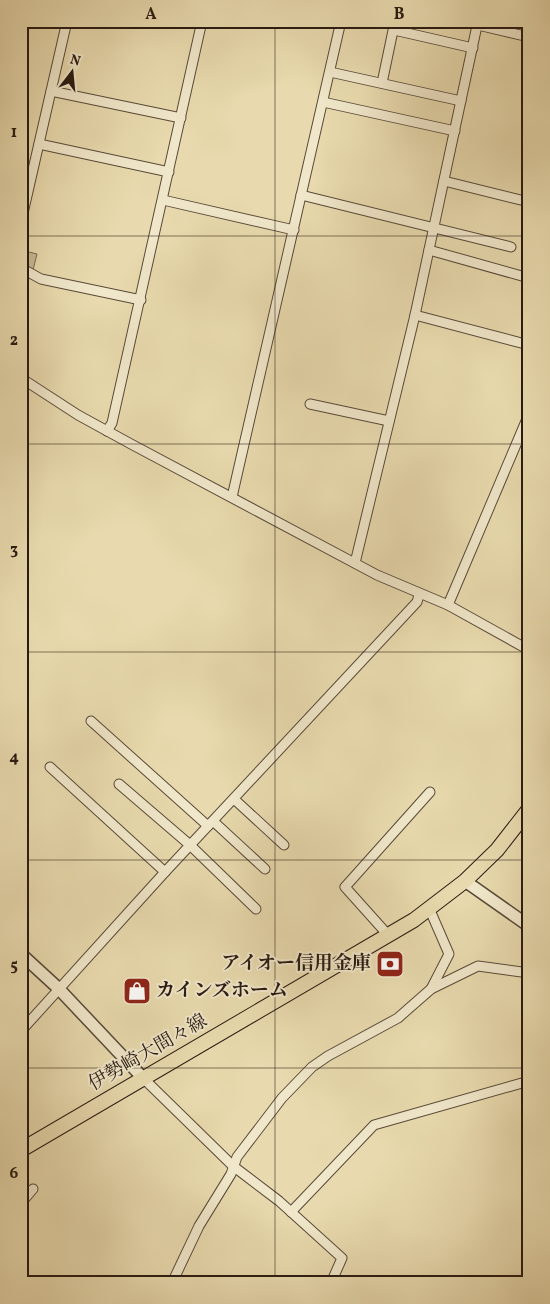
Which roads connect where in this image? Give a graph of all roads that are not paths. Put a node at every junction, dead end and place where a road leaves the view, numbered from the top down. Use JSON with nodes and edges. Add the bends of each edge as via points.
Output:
{"nodes":[{"id":1,"x":67,"y":21,"type":"edge"},
{"id":2,"x":202,"y":21,"type":"edge"},
{"id":3,"x":341,"y":21,"type":"edge"},
{"id":4,"x":478,"y":23,"type":"edge"},
{"id":5,"x":394,"y":26,"type":"edge"},
{"id":6,"x":529,"y":37,"type":"edge"},
{"id":7,"x":472,"y":48,"type":"junction"},
{"id":8,"x":330,"y":72,"type":"junction"},
{"id":9,"x":382,"y":83,"type":"junction"},
{"id":10,"x":51,"y":91,"type":"junction"},
{"id":11,"x":461,"y":101,"type":"junction"},
{"id":12,"x":323,"y":102,"type":"junction"},
{"id":13,"x":181,"y":118,"type":"junction"},
{"id":14,"x":455,"y":131,"type":"junction"},
{"id":15,"x":39,"y":144,"type":"junction"},
{"id":16,"x":169,"y":172,"type":"junction"},
{"id":17,"x":444,"y":181,"type":"junction"},
{"id":18,"x":302,"y":195,"type":"junction"},
{"id":19,"x":163,"y":200,"type":"junction"},
{"id":20,"x":529,"y":202,"type":"edge"},
{"id":21,"x":21,"y":222,"type":"edge"},
{"id":22,"x":434,"y":228,"type":"junction"},
{"id":23,"x":294,"y":230,"type":"junction"},
{"id":24,"x":511,"y":246,"type":"dead end"},
{"id":25,"x":429,"y":250,"type":"junction"},
{"id":26,"x":21,"y":268,"type":"edge"},
{"id":27,"x":529,"y":278,"type":"edge"},
{"id":28,"x":141,"y":300,"type":"junction"},
{"id":29,"x":415,"y":315,"type":"junction"},
{"id":30,"x":529,"y":345,"type":"edge"},
{"id":31,"x":21,"y":378,"type":"edge"},
{"id":32,"x":310,"y":404,"type":"dead end"},
{"id":33,"x":529,"y":414,"type":"edge"},
{"id":34,"x":389,"y":421,"type":"junction"},
{"id":35,"x":107,"y":431,"type":"junction"},
{"id":36,"x":232,"y":497,"type":"junction"},
{"id":37,"x":355,"y":563,"type":"junction"},
{"id":38,"x":419,"y":595,"type":"junction"},
{"id":39,"x":448,"y":605,"type":"junction"},
{"id":40,"x":529,"y":650,"type":"edge"},
{"id":41,"x":91,"y":721,"type":"dead end"},
{"id":42,"x":50,"y":767,"type":"dead end"},
{"id":43,"x":118,"y":784,"type":"dead end"},
{"id":44,"x":430,"y":792,"type":"dead end"},
{"id":45,"x":234,"y":799,"type":"junction"},
{"id":46,"x":529,"y":809,"type":"edge"},
{"id":47,"x":210,"y":824,"type":"junction"},
{"id":48,"x":190,"y":845,"type":"junction"},
{"id":49,"x":284,"y":845,"type":"dead end"},
{"id":50,"x":265,"y":869,"type":"dead end"},
{"id":51,"x":165,"y":872,"type":"junction"},
{"id":52,"x":465,"y":881,"type":"junction"},
{"id":53,"x":429,"y":908,"type":"junction"},
{"id":54,"x":256,"y":909,"type":"dead end"},
{"id":55,"x":529,"y":926,"type":"edge"},
{"id":56,"x":388,"y":935,"type":"junction"},
{"id":57,"x":21,"y":954,"type":"edge"},
{"id":58,"x":529,"y":973,"type":"edge"},
{"id":59,"x":58,"y":988,"type":"junction"},
{"id":60,"x":431,"y":989,"type":"junction"},
{"id":61,"x":21,"y":1031,"type":"edge"},
{"id":62,"x":143,"y":1078,"type":"junction"},
{"id":63,"x":529,"y":1081,"type":"edge"},
{"id":64,"x":21,"y":1150,"type":"edge"},
{"id":65,"x":234,"y":1166,"type":"junction"},
{"id":66,"x":33,"y":1189,"type":"dead end"},
{"id":67,"x":21,"y":1204,"type":"edge"},
{"id":68,"x":292,"y":1212,"type":"junction"},
{"id":69,"x":172,"y":1283,"type":"edge"},
{"id":70,"x":331,"y":1283,"type":"edge"}],
"edges":[{"from":1,"to":10,"type":"street"},
{"from":2,"to":13,"type":"street"},
{"from":3,"to":8,"type":"street"},
{"from":4,"to":6,"type":"street"},
{"from":4,"to":7,"type":"street"},
{"from":5,"to":7,"type":"street"},
{"from":5,"to":9,"type":"street"},
{"from":7,"to":11,"type":"street"},
{"from":8,"to":9,"type":"street"},
{"from":8,"to":12,"type":"street"},
{"from":9,"to":11,"type":"street"},
{"from":10,"to":13,"type":"street"},
{"from":10,"to":15,"type":"street"},
{"from":11,"to":14,"type":"street"},
{"from":12,"to":14,"type":"street"},
{"from":12,"to":18,"type":"street"},
{"from":13,"to":16,"type":"street"},
{"from":14,"to":17,"type":"street"},
{"from":15,"to":16,"type":"street"},
{"from":15,"to":21,"type":"street"},
{"from":16,"to":19,"type":"street"},
{"from":17,"to":20,"type":"street"},
{"from":17,"to":22,"type":"street"},
{"from":18,"to":22,"type":"street"},
{"from":18,"to":23,"type":"street"},
{"from":19,"to":23,"type":"street"},
{"from":19,"to":28,"type":"street"},
{"from":22,"to":24,"type":"street"},
{"from":22,"to":25,"type":"street"},
{"from":23,"to":36,"type":"street"},
{"from":25,"to":27,"type":"street"},
{"from":25,"to":29,"type":"street"},
{"from":26,"to":28,"type":"street","via":[[41,279]]},
{"from":28,"to":35,"type":"street","via":[[112,423]]},
{"from":29,"to":30,"type":"street"},
{"from":29,"to":34,"type":"street"},
{"from":31,"to":35,"type":"street"},
{"from":32,"to":34,"type":"street"},
{"from":33,"to":39,"type":"street"},
{"from":34,"to":37,"type":"street"},
{"from":35,"to":36,"type":"street"},
{"from":36,"to":37,"type":"street"},
{"from":37,"to":38,"type":"street"},
{"from":38,"to":39,"type":"street"},
{"from":38,"to":45,"type":"street","via":[[417,602]]},
{"from":39,"to":40,"type":"street"},
{"from":41,"to":47,"type":"street"},
{"from":42,"to":51,"type":"street"},
{"from":43,"to":48,"type":"street"},
{"from":44,"to":56,"type":"street","via":[[344,887]]},
{"from":45,"to":47,"type":"street"},
{"from":45,"to":49,"type":"street"},
{"from":46,"to":52,"type":"main road","name":"伊勢崎大間々線","via":[[497,850]]},
{"from":47,"to":48,"type":"street"},
{"from":47,"to":50,"type":"street"},
{"from":48,"to":51,"type":"street"},
{"from":48,"to":54,"type":"street"},
{"from":51,"to":59,"type":"street"},
{"from":52,"to":53,"type":"main road","name":"伊勢崎大間々線"},
{"from":52,"to":55,"type":"street"},
{"from":53,"to":56,"type":"main road","name":"伊勢崎大間々線"},
{"from":53,"to":60,"type":"street","via":[[449,954]]},
{"from":56,"to":62,"type":"main road","name":"伊勢崎大間々線"},
{"from":57,"to":59,"type":"street"},
{"from":58,"to":60,"type":"street","via":[[478,966]]},
{"from":59,"to":61,"type":"street"},
{"from":59,"to":62,"type":"street"},
{"from":60,"to":65,"type":"street","via":[[398,1018],[312,1067],[263,1120],[236,1157]]},
{"from":62,"to":64,"type":"main road","name":"伊勢崎大間々線"},
{"from":62,"to":65,"type":"street"},
{"from":63,"to":68,"type":"street","via":[[374,1125]]},
{"from":65,"to":68,"type":"street"},
{"from":65,"to":69,"type":"street","via":[[199,1226]]},
{"from":66,"to":67,"type":"street"},
{"from":68,"to":70,"type":"street","via":[[342,1258]]}]}
